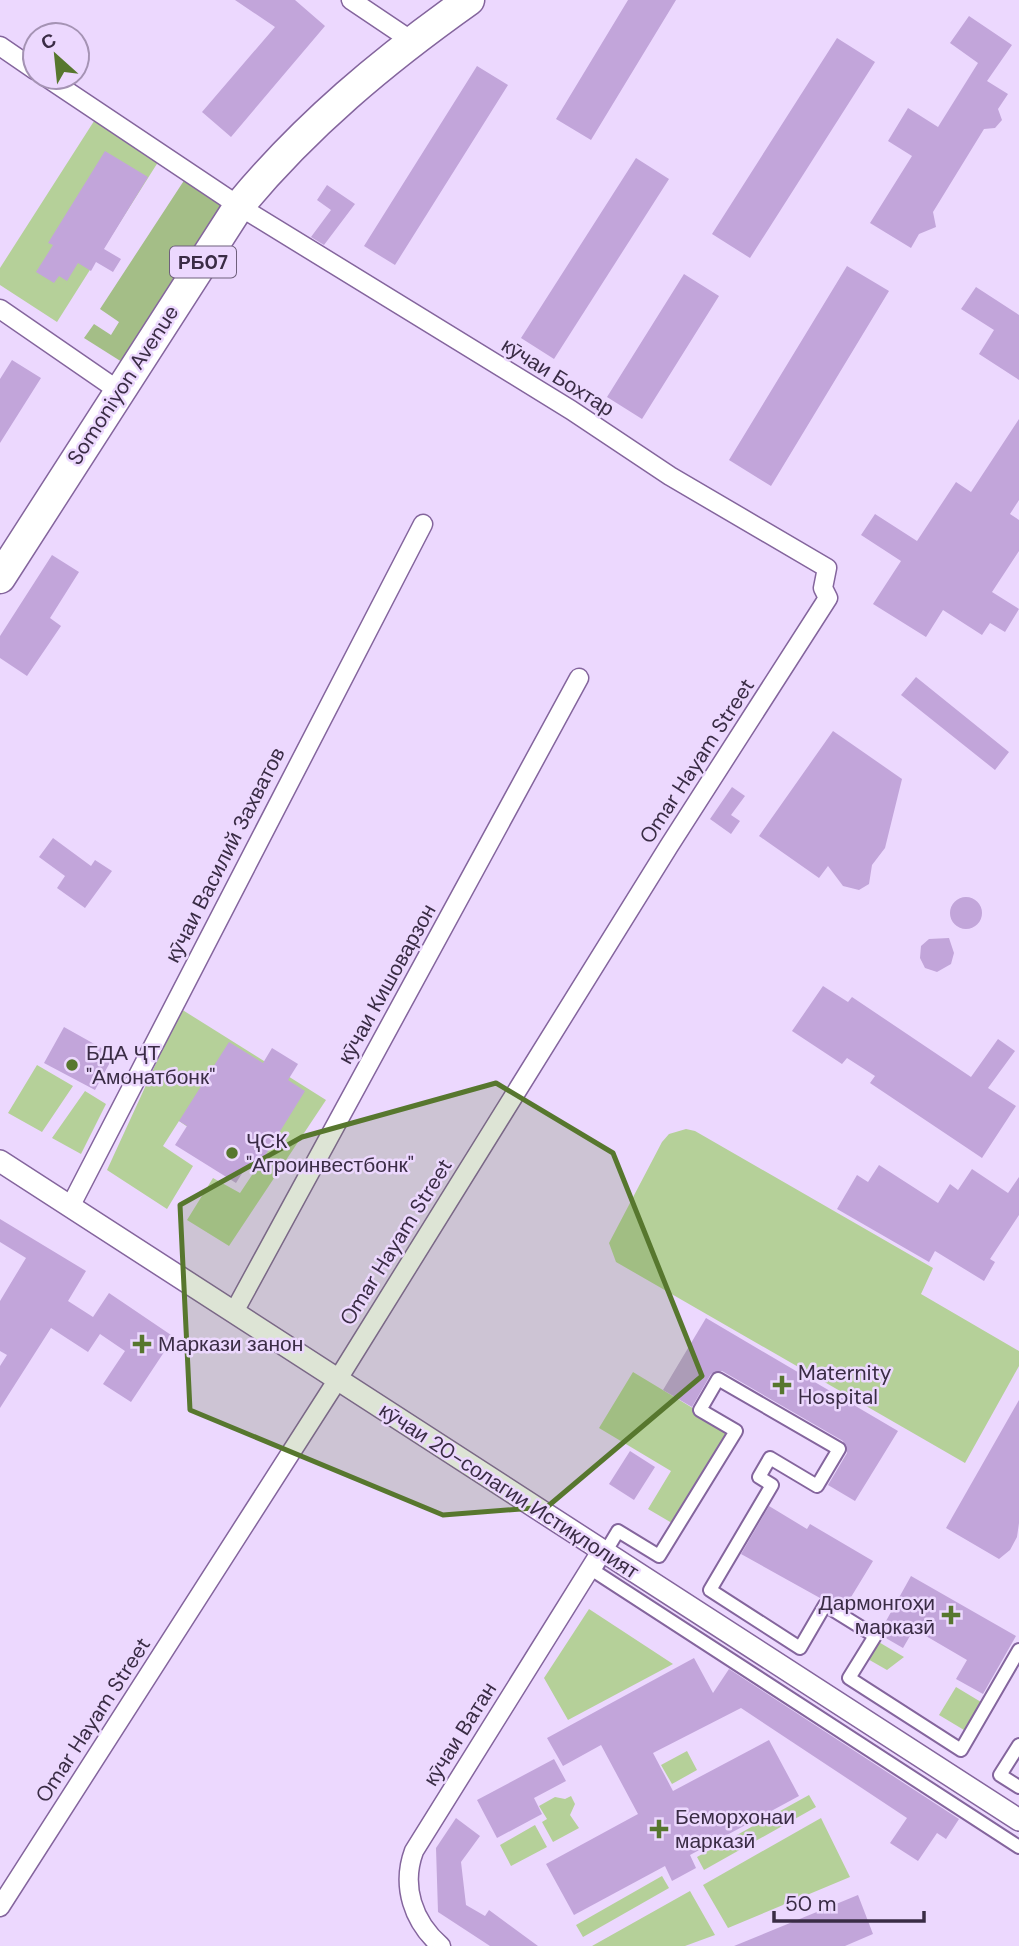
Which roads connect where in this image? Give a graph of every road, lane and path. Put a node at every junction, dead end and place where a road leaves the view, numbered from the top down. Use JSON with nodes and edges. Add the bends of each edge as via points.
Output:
{"nodes":[{"id":1,"x":351,"y":0,"type":"edge"},
{"id":2,"x":446,"y":0,"type":"edge"},
{"id":3,"x":469,"y":0,"type":"edge"},
{"id":4,"x":406,"y":37,"type":"junction"},
{"id":5,"x":0,"y":46,"type":"edge"},
{"id":6,"x":21,"y":60,"type":"edge"},
{"id":7,"x":67,"y":91,"type":"edge"},
{"id":8,"x":233,"y":202,"type":"junction"},
{"id":9,"x":0,"y":309,"type":"edge"},
{"id":10,"x":111,"y":386,"type":"junction"},
{"id":11,"x":423,"y":524,"type":"dead end"},
{"id":12,"x":2,"y":565,"type":"edge"},
{"id":13,"x":828,"y":598,"type":"joint"},
{"id":14,"x":579,"y":678,"type":"dead end"},
{"id":15,"x":0,"y":1161,"type":"edge"},
{"id":16,"x":70,"y":1207,"type":"junction"},
{"id":17,"x":234,"y":1312,"type":"junction"},
{"id":18,"x":338,"y":1379,"type":"junction"},
{"id":19,"x":603,"y":1552,"type":"junction"},
{"id":20,"x":1019,"y":1650,"type":"edge"},
{"id":21,"x":1019,"y":1745,"type":"edge"},
{"id":22,"x":1019,"y":1787,"type":"edge"},
{"id":23,"x":1019,"y":1820,"type":"edge"},
{"id":24,"x":1019,"y":1847,"type":"edge"},
{"id":25,"x":0,"y":1907,"type":"edge"},
{"id":26,"x":441,"y":1946,"type":"edge"}],
"edges":[{"from":1,"to":4,"type":"street"},
{"from":2,"to":4,"type":"highway","number":"РБ07"},
{"from":3,"to":4,"type":"highway","name":"Somoniyon Avenue","number":"РБ07"},
{"from":4,"to":8,"type":"highway","name":"Somoniyon Avenue","number":"РБ07"},
{"from":5,"to":6,"type":"street"},
{"from":7,"to":8,"type":"street"},
{"from":8,"to":10,"type":"highway","name":"Somoniyon Avenue","number":"РБ07"},
{"from":8,"to":13,"type":"street","name":"кӯчаи Бохтар","via":[[670,476],[827,568],[823,588]]},
{"from":9,"to":10,"type":"street"},
{"from":10,"to":12,"type":"highway","name":"Somoniyon Avenue","number":"РБ07"},
{"from":11,"to":16,"type":"street","name":"кӯчаи Василий Захватов"},
{"from":13,"to":18,"type":"street","name":"Omar Hayam Street"},
{"from":14,"to":17,"type":"street","name":"кӯчаи Кишоварзон"},
{"from":15,"to":16,"type":"street","name":"кӯчаи 20-солагии Истиқлолият"},
{"from":16,"to":17,"type":"street","name":"кӯчаи 20-солагии Истиқлолият"},
{"from":17,"to":18,"type":"street","name":"кӯчаи 20-солагии Истиқлолият"},
{"from":18,"to":19,"type":"street","name":"кӯчаи 20-солагии Истиқлолият"},
{"from":18,"to":25,"type":"street","name":"Omar Hayam Street"},
{"from":19,"to":20,"type":"street","via":[[618,1531],[659,1556],[736,1432],[700,1410],[718,1379],[839,1449],[817,1486],[770,1458],[759,1477],[772,1485],[710,1590],[800,1648],[825,1605],[875,1636],[849,1678],[961,1750]]},
{"from":19,"to":23,"type":"street","name":"кӯчаи 20-солагии Истиқлолият"},
{"from":19,"to":24,"type":"street","via":[[594,1571]]},
{"from":19,"to":26,"type":"street","name":"кӯчаи Ватан","via":[[414,1851],[409,1864],[410,1893],[423,1927]]},
{"from":21,"to":22,"type":"street","via":[[1000,1775]]}]}
